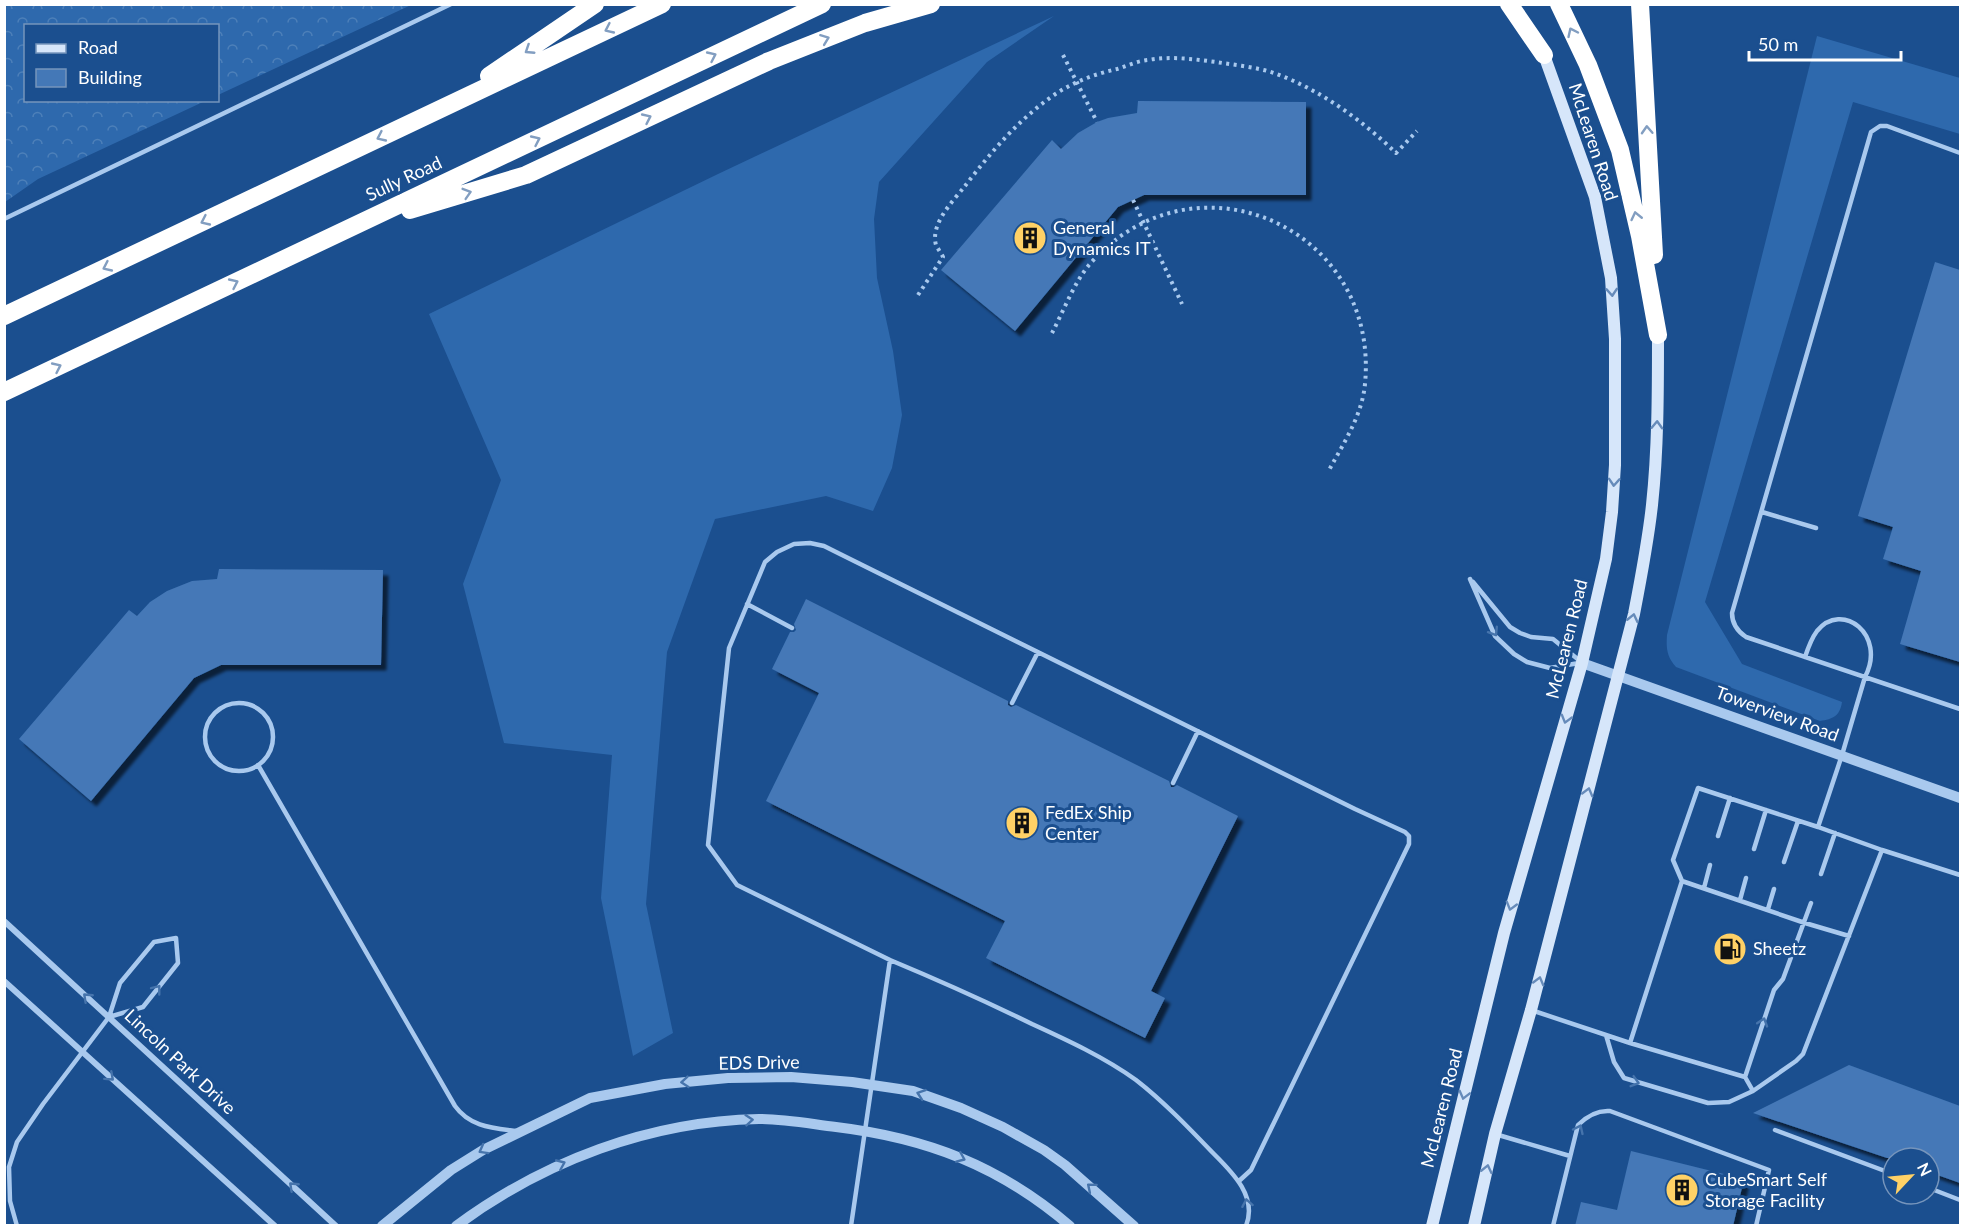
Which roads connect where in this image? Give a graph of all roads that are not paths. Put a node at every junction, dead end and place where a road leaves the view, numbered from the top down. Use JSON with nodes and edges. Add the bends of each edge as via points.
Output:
{"nodes":[{"id":1,"x":451,"y":4,"type":"edge"},
{"id":2,"x":595,"y":4,"type":"edge"},
{"id":3,"x":662,"y":4,"type":"edge"},
{"id":4,"x":822,"y":4,"type":"edge"},
{"id":5,"x":932,"y":4,"type":"edge"},
{"id":6,"x":1509,"y":4,"type":"edge"},
{"id":7,"x":1521,"y":4,"type":"edge"},
{"id":8,"x":1559,"y":4,"type":"edge"},
{"id":9,"x":1640,"y":4,"type":"edge"},
{"id":10,"x":1544,"y":55,"type":"junction"},
{"id":11,"x":434,"y":112,"type":"junction"},
{"id":12,"x":1960,"y":153,"type":"edge"},
{"id":13,"x":4,"y":219,"type":"edge"},
{"id":14,"x":350,"y":228,"type":"junction"},
{"id":15,"x":4,"y":316,"type":"edge"},
{"id":16,"x":1658,"y":335,"type":"junction"},
{"id":17,"x":4,"y":392,"type":"edge"},
{"id":18,"x":1762,"y":512,"type":"junction"},
{"id":19,"x":1816,"y":528,"type":"dead end"},
{"id":20,"x":747,"y":604,"type":"junction"},
{"id":21,"x":792,"y":628,"type":"dead end"},
{"id":22,"x":1038,"y":652,"type":"junction"},
{"id":23,"x":1805,"y":657,"type":"junction"},
{"id":24,"x":1582,"y":663,"type":"junction"},
{"id":25,"x":1619,"y":675,"type":"junction"},
{"id":26,"x":1865,"y":677,"type":"junction"},
{"id":27,"x":1012,"y":703,"type":"dead end"},
{"id":28,"x":1960,"y":710,"type":"edge"},
{"id":29,"x":1198,"y":731,"type":"junction"},
{"id":30,"x":1842,"y":755,"type":"junction"},
{"id":31,"x":258,"y":765,"type":"junction"},
{"id":32,"x":1173,"y":783,"type":"dead end"},
{"id":33,"x":1730,"y":798,"type":"junction"},
{"id":34,"x":1960,"y":798,"type":"edge"},
{"id":35,"x":1766,"y":810,"type":"junction"},
{"id":36,"x":1798,"y":821,"type":"junction"},
{"id":37,"x":1818,"y":827,"type":"junction"},
{"id":38,"x":1834,"y":833,"type":"junction"},
{"id":39,"x":1718,"y":836,"type":"dead end"},
{"id":40,"x":1754,"y":849,"type":"dead end"},
{"id":41,"x":1882,"y":850,"type":"junction"},
{"id":42,"x":1784,"y":862,"type":"dead end"},
{"id":43,"x":1710,"y":865,"type":"dead end"},
{"id":44,"x":1821,"y":874,"type":"dead end"},
{"id":45,"x":1960,"y":875,"type":"edge"},
{"id":46,"x":1746,"y":878,"type":"dead end"},
{"id":47,"x":1682,"y":881,"type":"junction"},
{"id":48,"x":1704,"y":888,"type":"junction"},
{"id":49,"x":1774,"y":889,"type":"dead end"},
{"id":50,"x":1740,"y":900,"type":"junction"},
{"id":51,"x":1811,"y":903,"type":"dead end"},
{"id":52,"x":1768,"y":909,"type":"junction"},
{"id":53,"x":4,"y":921,"type":"edge"},
{"id":54,"x":1805,"y":923,"type":"junction"},
{"id":55,"x":1849,"y":936,"type":"junction"},
{"id":56,"x":890,"y":960,"type":"junction"},
{"id":57,"x":4,"y":981,"type":"edge"},
{"id":58,"x":1532,"y":1010,"type":"junction"},
{"id":59,"x":109,"y":1017,"type":"junction"},
{"id":60,"x":1606,"y":1035,"type":"junction"},
{"id":61,"x":1630,"y":1043,"type":"junction"},
{"id":62,"x":83,"y":1052,"type":"junction"},
{"id":63,"x":1744,"y":1077,"type":"junction"},
{"id":64,"x":872,"y":1085,"type":"junction"},
{"id":65,"x":1753,"y":1091,"type":"junction"},
{"id":66,"x":864,"y":1130,"type":"junction"},
{"id":67,"x":1775,"y":1130,"type":"dead end"},
{"id":68,"x":519,"y":1131,"type":"junction"},
{"id":69,"x":1495,"y":1134,"type":"junction"},
{"id":70,"x":1570,"y":1156,"type":"junction"},
{"id":71,"x":1881,"y":1170,"type":"edge"},
{"id":72,"x":1239,"y":1181,"type":"junction"},
{"id":73,"x":1941,"y":1193,"type":"edge"},
{"id":74,"x":1960,"y":1200,"type":"edge"},
{"id":75,"x":17,"y":1226,"type":"edge"},
{"id":76,"x":275,"y":1226,"type":"edge"},
{"id":77,"x":336,"y":1226,"type":"edge"},
{"id":78,"x":382,"y":1226,"type":"edge"},
{"id":79,"x":456,"y":1226,"type":"edge"},
{"id":80,"x":851,"y":1226,"type":"edge"},
{"id":81,"x":1070,"y":1226,"type":"edge"},
{"id":82,"x":1134,"y":1226,"type":"edge"},
{"id":83,"x":1246,"y":1226,"type":"edge"},
{"id":84,"x":1432,"y":1226,"type":"edge"},
{"id":85,"x":1474,"y":1226,"type":"edge"},
{"id":86,"x":1553,"y":1226,"type":"edge"},
{"id":87,"x":1756,"y":1226,"type":"edge"}],
"edges":[{"from":1,"to":13,"type":"lane"},
{"from":2,"to":11,"type":"highway","one_way":true},
{"from":3,"to":11,"type":"highway","one_way":true},
{"from":14,"to":4,"type":"highway","name":"Sully Road","one_way":true},
{"from":14,"to":5,"type":"highway","one_way":true,"via":[[526,175],[769,61],[865,23]]},
{"from":6,"to":10,"type":"highway"},
{"from":7,"to":10,"type":"highway"},
{"from":16,"to":8,"type":"highway","one_way":true,"via":[[1641,236],[1620,150],[1588,65]]},
{"from":16,"to":9,"type":"highway","one_way":true},
{"from":10,"to":24,"type":"main road","name":"McLearen Road","one_way":true,"via":[[1595,197],[1611,278],[1615,339],[1612,512],[1606,559]]},
{"from":11,"to":15,"type":"highway","one_way":true},
{"from":12,"to":18,"type":"lane","via":[[1887,126],[1871,132]]},
{"from":17,"to":14,"type":"highway","name":"Sully Road","one_way":true},
{"from":25,"to":16,"type":"main road","one_way":true,"via":[[1644,564],[1652,505],[1658,426]]},
{"from":18,"to":19,"type":"lane"},
{"from":18,"to":23,"type":"lane","via":[[1732,620],[1746,637]]},
{"from":20,"to":21,"type":"lane"},
{"from":20,"to":22,"type":"lane","via":[[765,562],[794,544],[810,543],[824,546]]},
{"from":20,"to":56,"type":"lane","via":[[729,648],[708,845],[737,885]]},
{"from":22,"to":27,"type":"lane"},
{"from":22,"to":29,"type":"lane"},
{"from":23,"to":26,"type":"lane"},
{"from":23,"to":26,"type":"lane","via":[[1818,629],[1831,621],[1846,620],[1861,627],[1870,642],[1872,658]]},
{"from":24,"to":24,"type":"lane","one_way":true,"via":[[1553,639],[1532,637],[1510,627],[1470,579],[1495,636],[1514,654],[1550,668]]},
{"from":24,"to":25,"type":"street","name":"Towerview Road"},
{"from":24,"to":84,"type":"main road","name":"McLearen Road","one_way":true,"via":[[1504,933]]},
{"from":25,"to":30,"type":"street","name":"Towerview Road"},
{"from":58,"to":25,"type":"main road","one_way":true},
{"from":26,"to":28,"type":"lane"},
{"from":26,"to":30,"type":"lane"},
{"from":29,"to":32,"type":"lane"},
{"from":29,"to":72,"type":"lane","via":[[1409,836],[1409,844],[1251,1170]]},
{"from":30,"to":34,"type":"street","name":"Towerview Road"},
{"from":30,"to":37,"type":"lane"},
{"from":31,"to":31,"type":"lane","via":[[271,750],[274,737],[263,712],[248,703],[237,702],[215,711],[205,729],[208,753],[228,770],[243,771]]},
{"from":31,"to":68,"type":"lane","via":[[460,1113],[488,1127]]},
{"from":33,"to":35,"type":"lane"},
{"from":33,"to":39,"type":"lane"},
{"from":33,"to":47,"type":"lane","via":[[1698,788],[1673,860]]},
{"from":35,"to":36,"type":"lane"},
{"from":35,"to":40,"type":"lane"},
{"from":36,"to":37,"type":"lane"},
{"from":36,"to":42,"type":"lane"},
{"from":37,"to":38,"type":"lane"},
{"from":38,"to":41,"type":"lane"},
{"from":38,"to":44,"type":"lane"},
{"from":41,"to":45,"type":"lane"},
{"from":41,"to":55,"type":"lane"},
{"from":43,"to":48,"type":"lane"},
{"from":46,"to":50,"type":"lane"},
{"from":47,"to":48,"type":"lane"},
{"from":47,"to":61,"type":"lane"},
{"from":48,"to":50,"type":"lane"},
{"from":49,"to":52,"type":"lane"},
{"from":50,"to":52,"type":"lane"},
{"from":51,"to":54,"type":"lane"},
{"from":52,"to":54,"type":"lane"},
{"from":59,"to":53,"type":"street","name":"Lincoln Park Drive","one_way":true},
{"from":54,"to":55,"type":"lane"},
{"from":63,"to":54,"type":"lane","one_way":true,"via":[[1774,990],[1783,979]]},
{"from":55,"to":65,"type":"lane","via":[[1803,1053]]},
{"from":56,"to":64,"type":"lane"},
{"from":56,"to":72,"type":"lane","via":[[1114,1066],[1162,1103]]},
{"from":57,"to":62,"type":"street"},
{"from":58,"to":60,"type":"lane"},
{"from":58,"to":69,"type":"main road"},
{"from":59,"to":59,"type":"lane","one_way":true,"via":[[143,1006],[177,963],[176,939],[154,942],[120,983]]},
{"from":59,"to":62,"type":"lane"},
{"from":77,"to":59,"type":"street","name":"Lincoln Park Drive","one_way":true},
{"from":60,"to":61,"type":"lane"},
{"from":60,"to":65,"type":"lane","one_way":true,"via":[[1614,1062],[1624,1078],[1708,1103],[1729,1102]]},
{"from":61,"to":63,"type":"lane"},
{"from":62,"to":75,"type":"lane","via":[[17,1142],[9,1167],[10,1201]]},
{"from":62,"to":76,"type":"street","one_way":true},
{"from":63,"to":65,"type":"lane"},
{"from":64,"to":66,"type":"lane"},
{"from":64,"to":68,"type":"street","name":"EDS Drive","one_way":true,"via":[[791,1077],[665,1084],[590,1098]]},
{"from":82,"to":64,"type":"street","name":"EDS Drive","one_way":true,"via":[[1065,1165],[1003,1127],[913,1091]]},
{"from":79,"to":66,"type":"street","one_way":true,"via":[[497,1197],[551,1168],[645,1134],[696,1124],[760,1119]]},
{"from":66,"to":80,"type":"lane"},
{"from":66,"to":81,"type":"street","one_way":true,"via":[[916,1142],[993,1173],[1029,1193]]},
{"from":67,"to":71,"type":"lane"},
{"from":68,"to":78,"type":"street","name":"EDS Drive","one_way":true,"via":[[451,1170]]},
{"from":69,"to":70,"type":"lane"},
{"from":85,"to":69,"type":"main road","one_way":true},
{"from":70,"to":86,"type":"lane"},
{"from":70,"to":87,"type":"lane","one_way":true,"via":[[1578,1125],[1602,1110],[1759,1166],[1769,1170]]},
{"from":83,"to":72,"type":"lane","one_way":true,"via":[[1249,1210]]},
{"from":73,"to":74,"type":"lane"}]}
